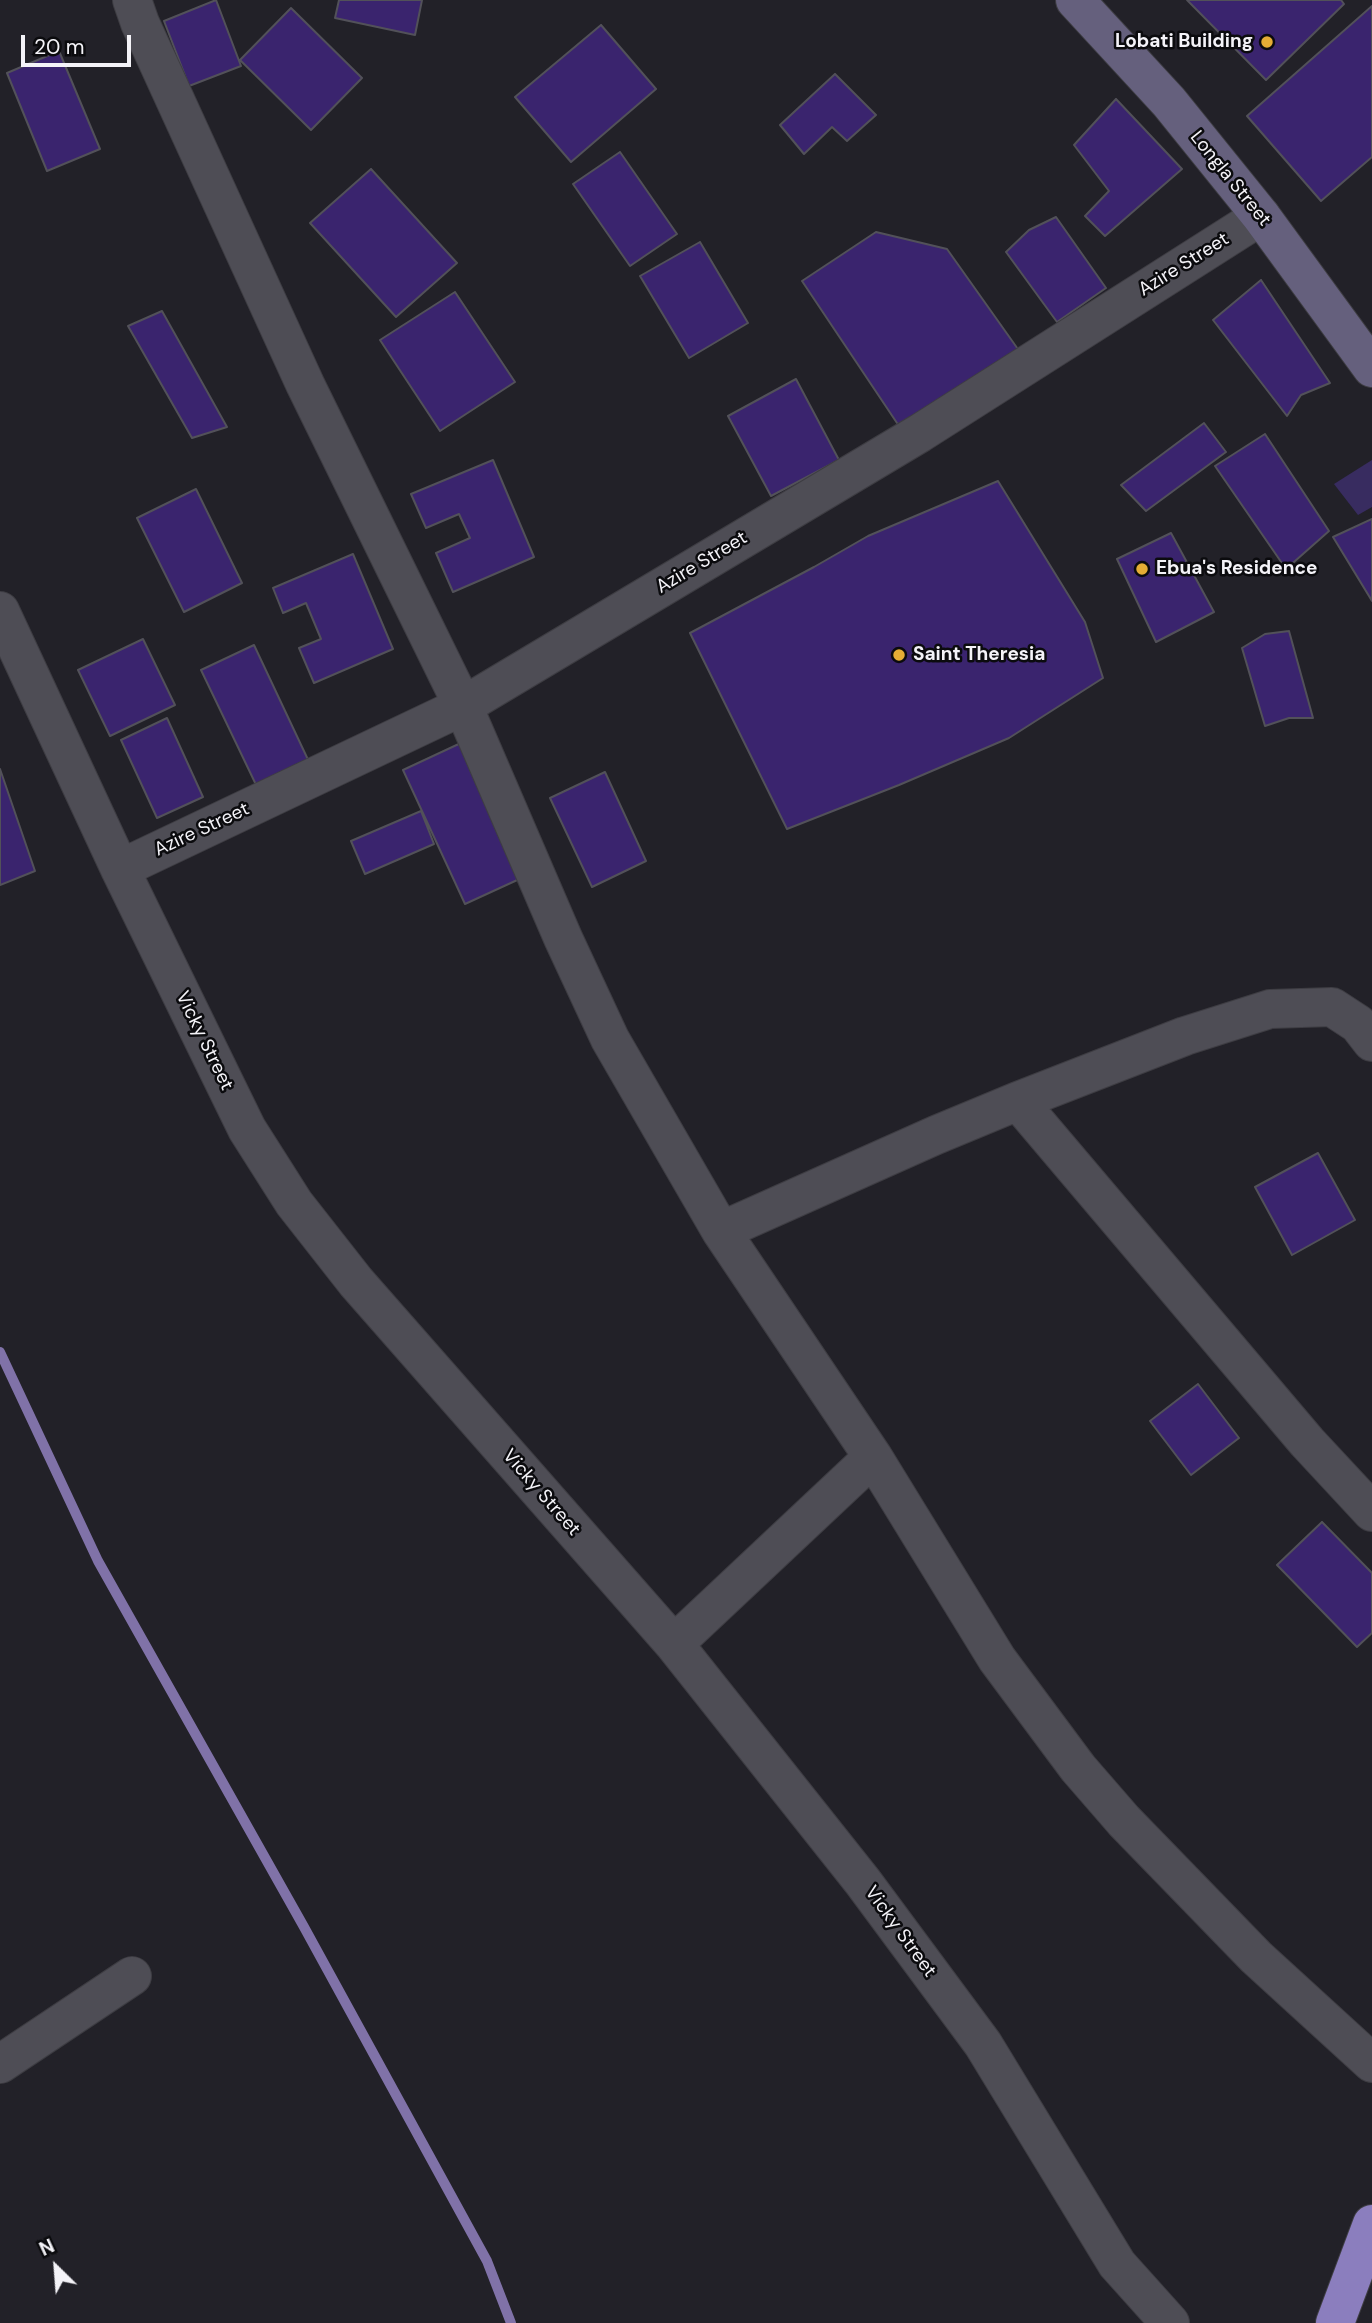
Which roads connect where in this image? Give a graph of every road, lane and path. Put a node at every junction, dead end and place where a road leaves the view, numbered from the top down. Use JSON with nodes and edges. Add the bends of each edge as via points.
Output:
{"nodes":[{"id":1,"x":132,"y":0,"type":"edge"},
{"id":2,"x":1075,"y":0,"type":"edge"},
{"id":3,"x":1261,"y":216,"type":"junction"},
{"id":4,"x":1372,"y":368,"type":"edge"},
{"id":5,"x":0,"y":611,"type":"edge"},
{"id":6,"x":463,"y":706,"type":"junction"},
{"id":7,"x":120,"y":869,"type":"junction"},
{"id":8,"x":1372,"y":1042,"type":"edge"},
{"id":9,"x":1018,"y":1101,"type":"junction"},
{"id":10,"x":721,"y":1231,"type":"junction"},
{"id":11,"x":873,"y":1457,"type":"junction"},
{"id":12,"x":1372,"y":1512,"type":"edge"},
{"id":13,"x":674,"y":1644,"type":"junction"},
{"id":14,"x":132,"y":1976,"type":"dead end"},
{"id":15,"x":1372,"y":2063,"type":"edge"},
{"id":16,"x":0,"y":2064,"type":"edge"},
{"id":17,"x":1372,"y":2224,"type":"edge"},
{"id":18,"x":1170,"y":2323,"type":"edge"},
{"id":19,"x":1335,"y":2323,"type":"edge"}],
"edges":[{"from":1,"to":6,"type":"street","via":[[305,384]]},
{"from":2,"to":3,"type":"main road","name":"Longla Street","via":[[1169,102]]},
{"from":3,"to":4,"type":"main road","name":"Longla Street"},
{"from":3,"to":6,"type":"street","name":"Azire Street","via":[[920,433]]},
{"from":5,"to":7,"type":"street","name":"Vicky Street"},
{"from":6,"to":7,"type":"street","name":"Azire Street"},
{"from":6,"to":10,"type":"street","via":[[610,1039]]},
{"from":7,"to":13,"type":"street","name":"Vicky Street","via":[[247,1129],[294,1203],[356,1282]]},
{"from":8,"to":9,"type":"street","via":[[1358,1024],[1332,1007],[1270,1009],[1185,1036]]},
{"from":9,"to":10,"type":"street"},
{"from":9,"to":12,"type":"street","via":[[1307,1442]]},
{"from":10,"to":11,"type":"street"},
{"from":11,"to":13,"type":"street"},
{"from":11,"to":15,"type":"street","via":[[997,1659],[1078,1768],[1256,1957]]},
{"from":13,"to":18,"type":"street","name":"Vicky Street","via":[[863,1882],[983,2044],[1117,2264]]},
{"from":14,"to":16,"type":"street"},
{"from":17,"to":19,"type":"highway"}]}
